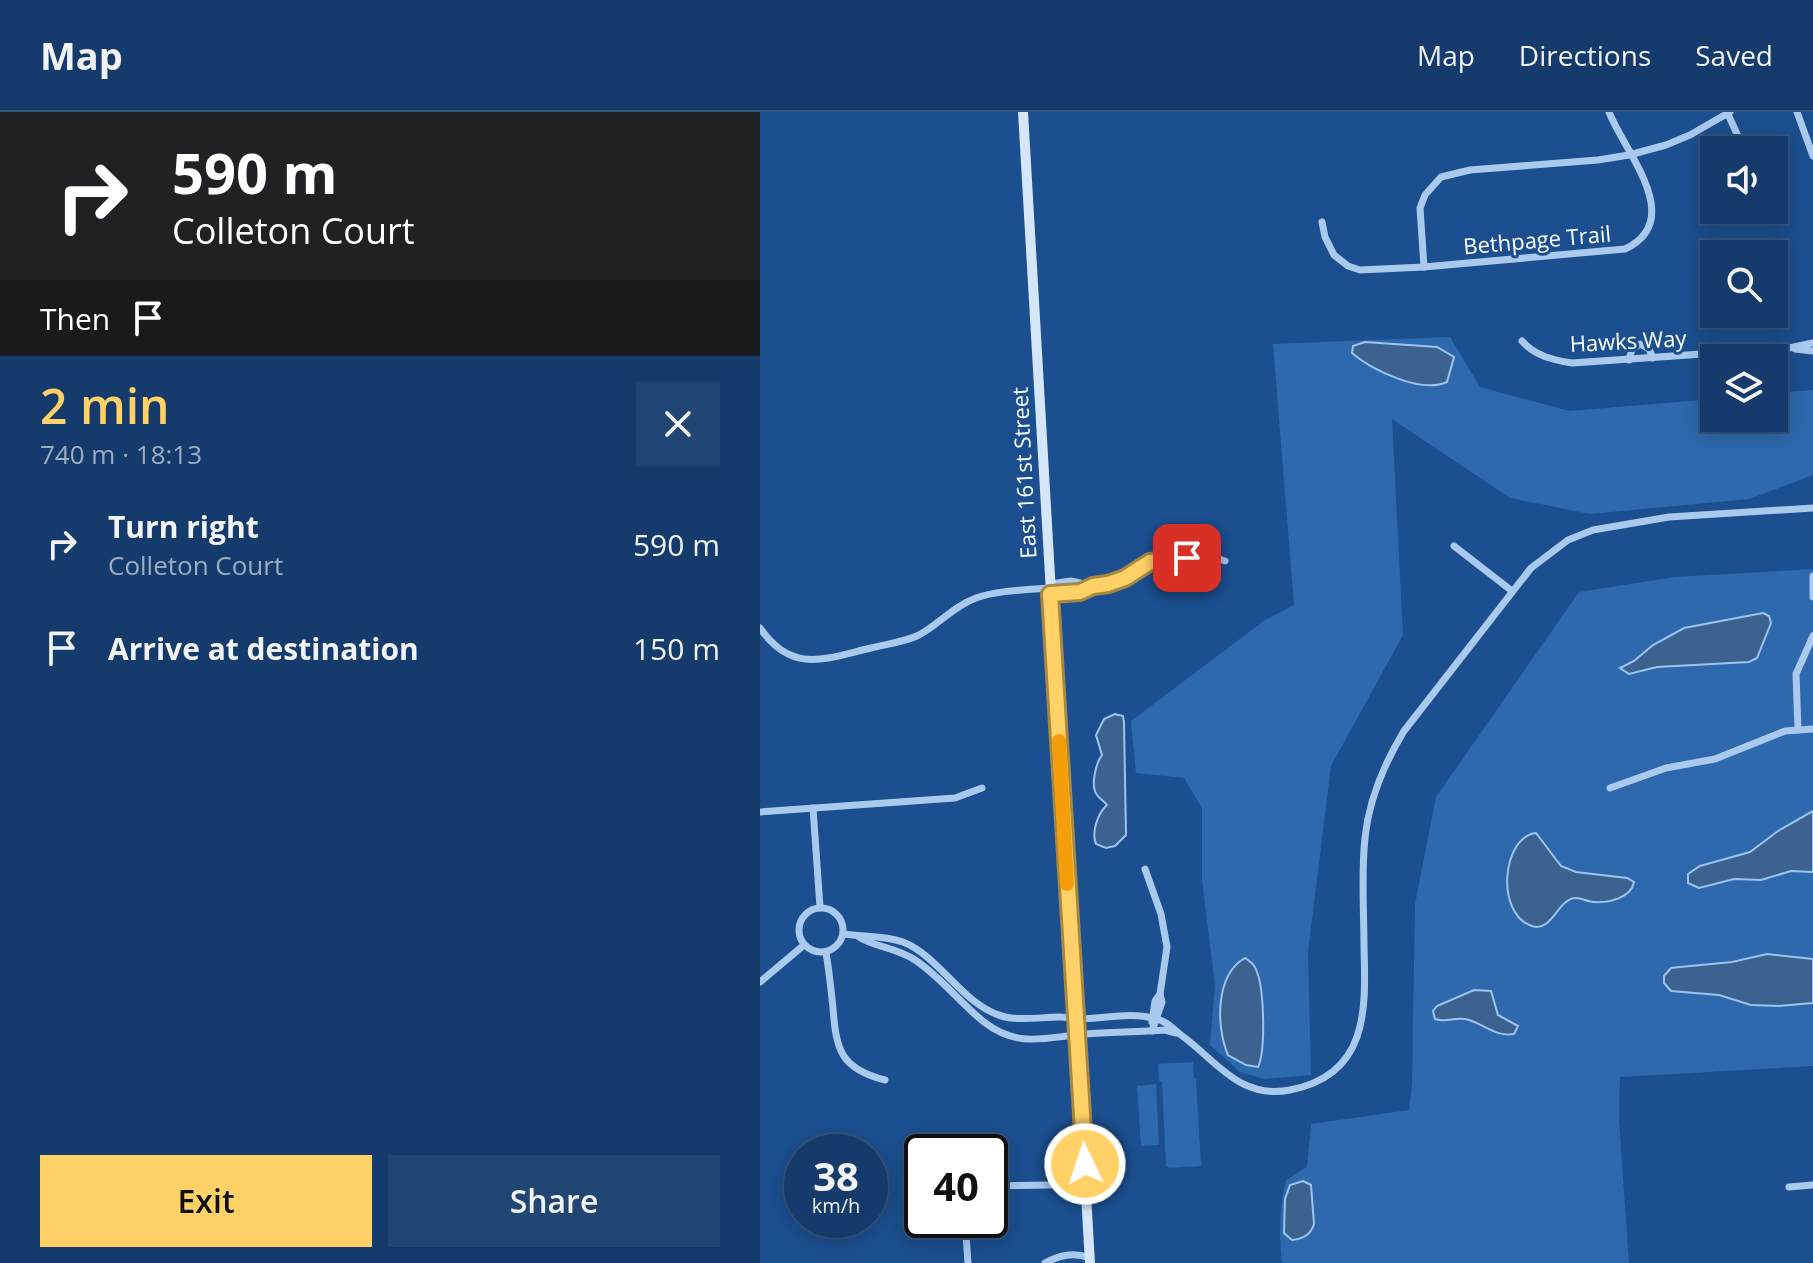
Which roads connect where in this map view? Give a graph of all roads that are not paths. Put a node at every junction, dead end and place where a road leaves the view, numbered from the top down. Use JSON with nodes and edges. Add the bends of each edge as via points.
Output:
{"nodes":[{"id":1,"x":1023,"y":112,"type":"edge"},
{"id":2,"x":1609,"y":112,"type":"edge"},
{"id":3,"x":1729,"y":112,"type":"edge"},
{"id":4,"x":1797,"y":112,"type":"edge"},
{"id":5,"x":1736,"y":136,"type":"edge"},
{"id":6,"x":1630,"y":154,"type":"junction"},
{"id":7,"x":1813,"y":156,"type":"edge"},
{"id":8,"x":1322,"y":222,"type":"dead end"},
{"id":9,"x":1424,"y":267,"type":"junction"},
{"id":10,"x":1522,"y":341,"type":"dead end"},
{"id":11,"x":1813,"y":343,"type":"edge"},
{"id":12,"x":1789,"y":348,"type":"junction"},
{"id":13,"x":1813,"y":351,"type":"edge"},
{"id":14,"x":1653,"y":358,"type":"junction"},
{"id":15,"x":1629,"y":360,"type":"junction"},
{"id":16,"x":1813,"y":508,"type":"edge"},
{"id":17,"x":1454,"y":546,"type":"dead end"},
{"id":18,"x":1225,"y":561,"type":"dead end"},
{"id":19,"x":1813,"y":576,"type":"edge"},
{"id":20,"x":1050,"y":589,"type":"junction"},
{"id":21,"x":1512,"y":591,"type":"junction"},
{"id":22,"x":1813,"y":596,"type":"edge"},
{"id":23,"x":760,"y":628,"type":"edge"},
{"id":24,"x":1813,"y":636,"type":"edge"},
{"id":25,"x":1813,"y":729,"type":"edge"},
{"id":26,"x":1798,"y":730,"type":"junction"},
{"id":27,"x":982,"y":788,"type":"dead end"},
{"id":28,"x":1610,"y":788,"type":"dead end"},
{"id":29,"x":813,"y":808,"type":"junction"},
{"id":30,"x":760,"y":812,"type":"edge"},
{"id":31,"x":1145,"y":869,"type":"dead end"},
{"id":32,"x":820,"y":907,"type":"junction"},
{"id":33,"x":844,"y":934,"type":"junction"},
{"id":34,"x":859,"y":937,"type":"junction"},
{"id":35,"x":804,"y":945,"type":"junction"},
{"id":36,"x":826,"y":952,"type":"junction"},
{"id":37,"x":760,"y":982,"type":"edge"},
{"id":38,"x":1155,"y":1018,"type":"junction"},
{"id":39,"x":1076,"y":1019,"type":"junction"},
{"id":40,"x":1152,"y":1031,"type":"junction"},
{"id":41,"x":1178,"y":1033,"type":"junction"},
{"id":42,"x":1077,"y":1035,"type":"junction"},
{"id":43,"x":885,"y":1080,"type":"dead end"},
{"id":44,"x":1050,"y":1185,"type":"dead end"},
{"id":45,"x":1813,"y":1185,"type":"edge"},
{"id":46,"x":1008,"y":1186,"type":"edge"},
{"id":47,"x":1789,"y":1187,"type":"dead end"},
{"id":48,"x":966,"y":1238,"type":"edge"},
{"id":49,"x":1086,"y":1261,"type":"edge"},
{"id":50,"x":968,"y":1263,"type":"edge"},
{"id":51,"x":1045,"y":1263,"type":"edge"}],
"edges":[{"from":1,"to":20,"type":"street","name":"East 161st Street"},
{"from":2,"to":6,"type":"street","name":"Bethpage Trail"},
{"from":3,"to":5,"type":"street"},
{"from":3,"to":6,"type":"street","via":[[1690,135]]},
{"from":4,"to":7,"type":"street"},
{"from":6,"to":9,"type":"street","via":[[1441,177],[1420,208]]},
{"from":6,"to":9,"type":"street","name":"Bethpage Trail","via":[[1652,205],[1648,228],[1631,246]]},
{"from":8,"to":9,"type":"street","name":"Bethpage Trail","via":[[1334,255],[1354,268]]},
{"from":10,"to":15,"type":"street","name":"Hawks Way","via":[[1530,351],[1560,361]]},
{"from":11,"to":12,"type":"street","name":"Hawks Way"},
{"from":12,"to":13,"type":"street","name":"Hawks Way"},
{"from":12,"to":14,"type":"street","name":"Hawks Way"},
{"from":14,"to":15,"type":"street","name":"Hawks Way"},
{"from":14,"to":15,"type":"street","via":[[1640,344]]},
{"from":16,"to":21,"type":"street","via":[[1669,517],[1593,530],[1548,554]]},
{"from":17,"to":21,"type":"street"},
{"from":18,"to":20,"type":"street","via":[[1210,556],[1156,560],[1119,580],[1093,586],[1071,581]]},
{"from":19,"to":22,"type":"street"},
{"from":20,"to":23,"type":"street","via":[[980,597],[915,637],[824,659],[787,655]]},
{"from":20,"to":39,"type":"street","name":"East 161st Street"},
{"from":21,"to":41,"type":"street","via":[[1404,731],[1375,789],[1363,864],[1364,1015],[1352,1051],[1324,1079],[1271,1091],[1226,1076]]},
{"from":24,"to":26,"type":"street","via":[[1796,674]]},
{"from":25,"to":26,"type":"street"},
{"from":26,"to":28,"type":"street"},
{"from":27,"to":29,"type":"street","via":[[955,798]]},
{"from":29,"to":30,"type":"street"},
{"from":29,"to":32,"type":"street"},
{"from":31,"to":38,"type":"street","via":[[1166,938]]},
{"from":32,"to":33,"type":"street","via":[[836,913]]},
{"from":32,"to":35,"type":"street","via":[[801,921]]},
{"from":33,"to":34,"type":"street"},
{"from":33,"to":36,"type":"street","via":[[836,948]]},
{"from":34,"to":39,"type":"street","via":[[904,943],[964,993],[1008,1018]]},
{"from":34,"to":42,"type":"street","via":[[915,959],[986,1024],[1004,1033],[1041,1040]]},
{"from":35,"to":36,"type":"street"},
{"from":35,"to":37,"type":"street"},
{"from":36,"to":43,"type":"street","via":[[838,1046],[853,1068]]},
{"from":38,"to":39,"type":"street"},
{"from":38,"to":40,"type":"street"},
{"from":38,"to":41,"type":"street"},
{"from":39,"to":42,"type":"street","name":"East 161st Street"},
{"from":40,"to":41,"type":"street"},
{"from":40,"to":42,"type":"street"},
{"from":42,"to":49,"type":"street","name":"East 161st Street"},
{"from":44,"to":46,"type":"street"},
{"from":45,"to":47,"type":"street"},
{"from":48,"to":50,"type":"street"},
{"from":49,"to":51,"type":"street","via":[[1079,1254]]}]}
